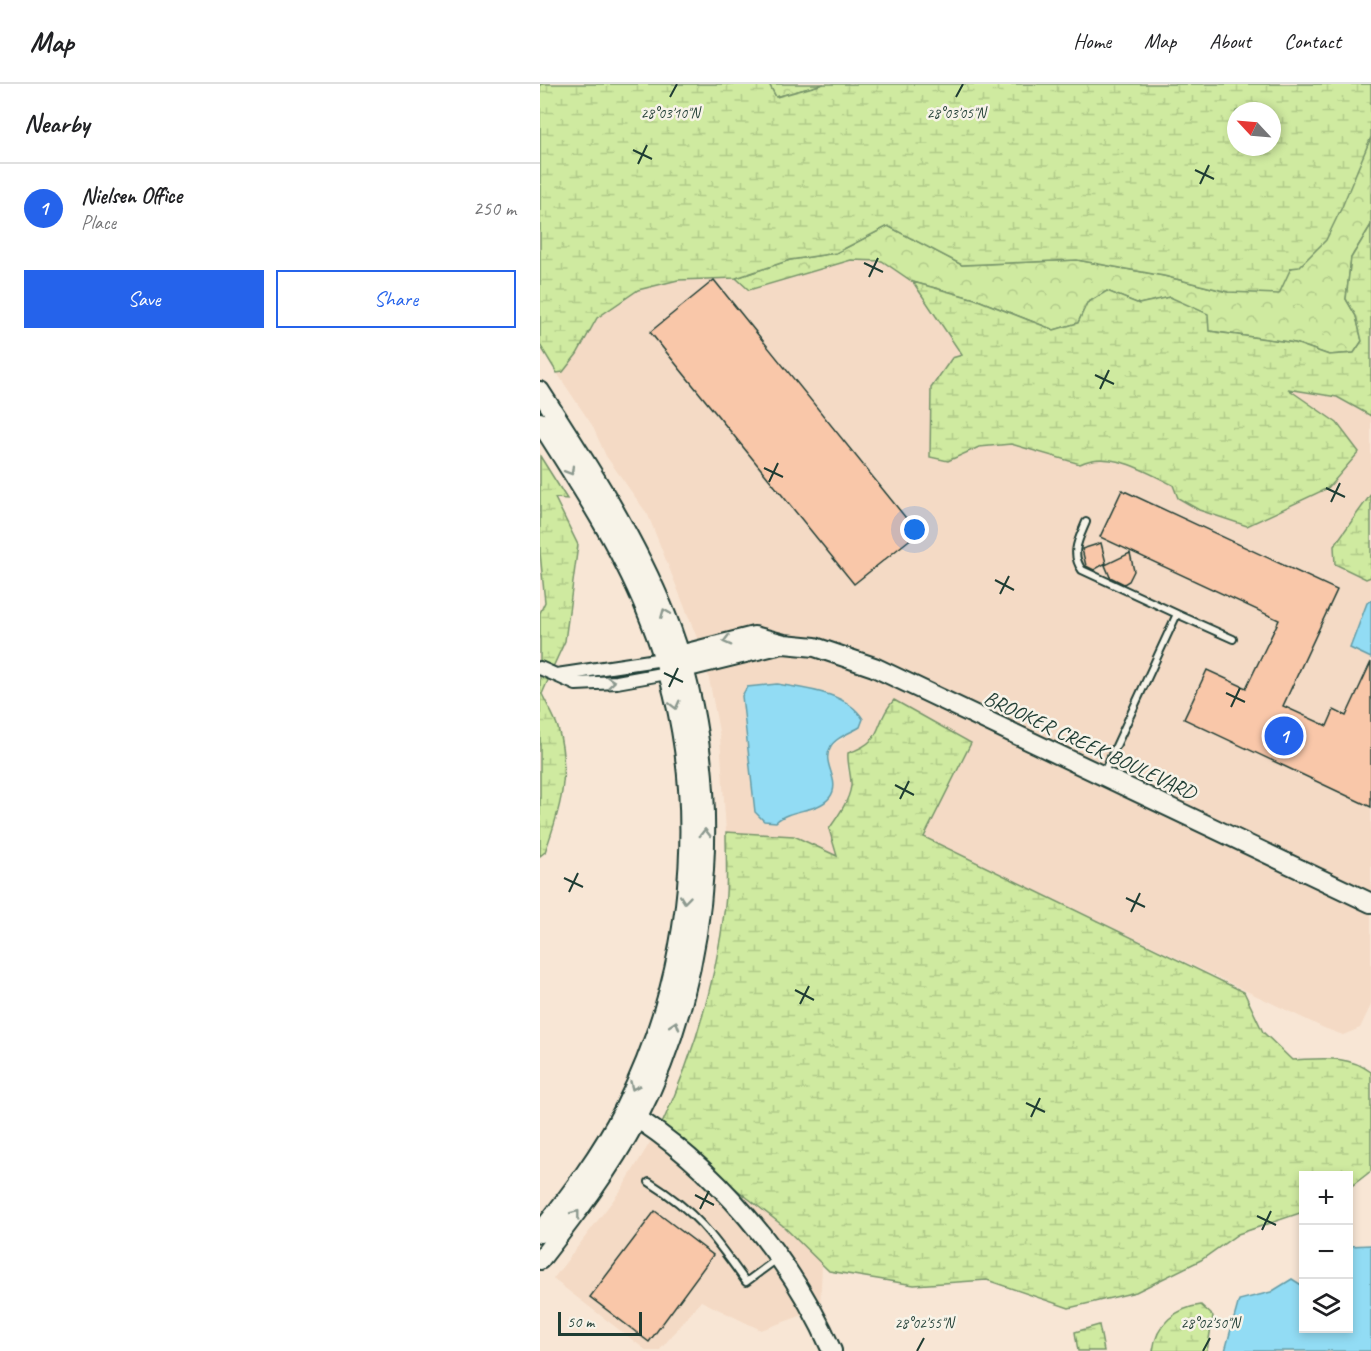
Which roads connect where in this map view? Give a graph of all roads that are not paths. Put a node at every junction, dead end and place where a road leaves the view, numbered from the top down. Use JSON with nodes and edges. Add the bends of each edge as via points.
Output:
{"nodes":[{"id":1,"x":540,"y":391,"type":"edge"},
{"id":2,"x":540,"y":422,"type":"edge"},
{"id":3,"x":1086,"y":522,"type":"dead end"},
{"id":4,"x":1177,"y":614,"type":"junction"},
{"id":5,"x":1233,"y":639,"type":"dead end"},
{"id":6,"x":673,"y":664,"type":"junction"},
{"id":7,"x":540,"y":668,"type":"edge"},
{"id":8,"x":1102,"y":776,"type":"junction"},
{"id":9,"x":1370,"y":900,"type":"edge"},
{"id":10,"x":631,"y":1114,"type":"junction"},
{"id":11,"x":649,"y":1182,"type":"dead end"},
{"id":12,"x":540,"y":1233,"type":"edge"},
{"id":13,"x":778,"y":1259,"type":"junction"},
{"id":14,"x":540,"y":1260,"type":"edge"},
{"id":15,"x":832,"y":1351,"type":"edge"}],
"edges":[{"from":6,"to":1,"type":"main road","one_way":true,"via":[[666,616],[645,567]]},
{"from":2,"to":6,"type":"main road","one_way":true,"via":[[631,576]]},
{"from":3,"to":4,"type":"lane","via":[[1075,550],[1082,570]]},
{"from":4,"to":5,"type":"lane"},
{"from":4,"to":8,"type":"lane"},
{"from":6,"to":7,"type":"street","name":"BROOKER CREEK BOULEVARD","via":[[557,675]]},
{"from":6,"to":8,"type":"main road","name":"BROOKER CREEK BOULEVARD","via":[[784,644],[815,647],[874,667]]},
{"from":6,"to":10,"type":"main road","via":[[703,782],[705,865],[701,909],[676,1022]]},
{"from":8,"to":9,"type":"main road","name":"BROOKER CREEK BOULEVARD"},
{"from":10,"to":12,"type":"main road"},
{"from":10,"to":13,"type":"main road","via":[[656,1129],[735,1202]]},
{"from":14,"to":10,"type":"main road","one_way":true,"via":[[596,1186]]},
{"from":11,"to":13,"type":"lane","via":[[677,1200],[707,1228],[746,1282]]},
{"from":13,"to":15,"type":"main road"}]}
